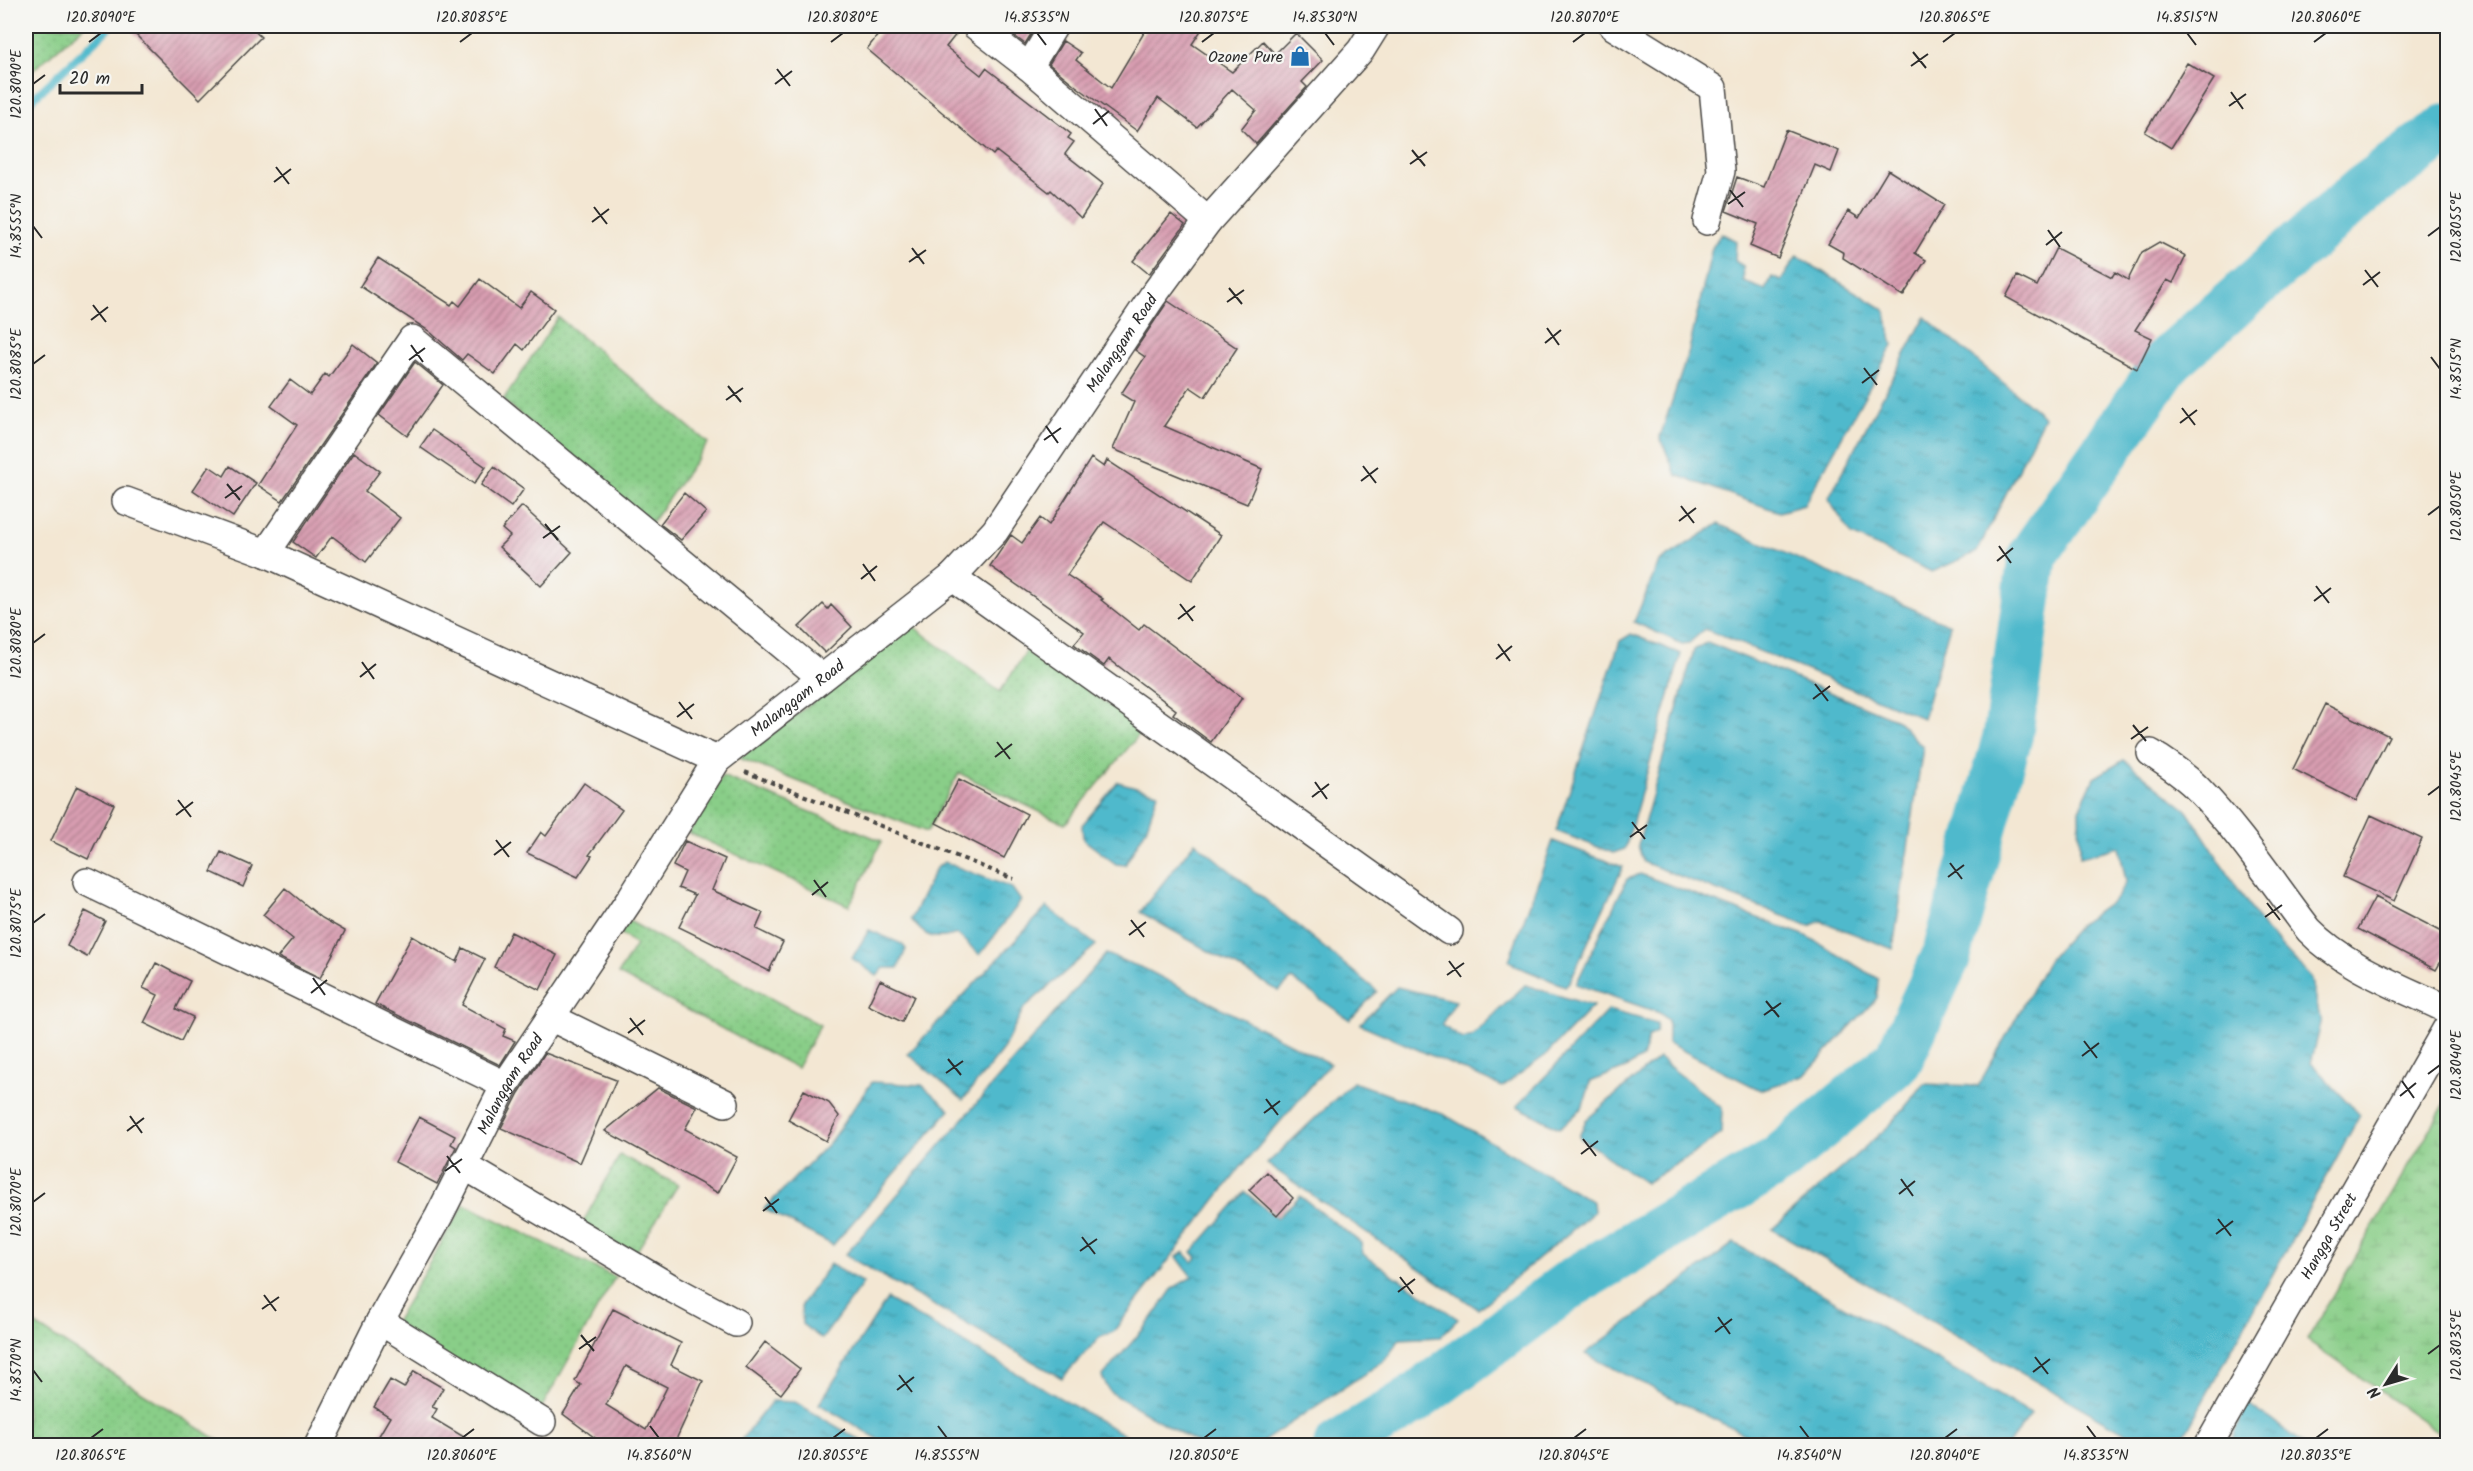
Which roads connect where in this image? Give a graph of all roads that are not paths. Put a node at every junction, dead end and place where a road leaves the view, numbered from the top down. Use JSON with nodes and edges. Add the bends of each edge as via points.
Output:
{"nodes":[{"id":1,"x":976,"y":26,"type":"edge"},
{"id":2,"x":1054,"y":26,"type":"edge"},
{"id":3,"x":1376,"y":26,"type":"edge"},
{"id":4,"x":1613,"y":26,"type":"edge"},
{"id":5,"x":1029,"y":68,"type":"junction"},
{"id":6,"x":1208,"y":221,"type":"junction"},
{"id":7,"x":1707,"y":222,"type":"dead end"},
{"id":8,"x":126,"y":501,"type":"dead end"},
{"id":9,"x":266,"y":553,"type":"junction"},
{"id":10,"x":952,"y":577,"type":"junction"},
{"id":11,"x":822,"y":678,"type":"junction"},
{"id":12,"x":2151,"y":753,"type":"dead end"},
{"id":13,"x":717,"y":760,"type":"junction"},
{"id":14,"x":87,"y":882,"type":"dead end"},
{"id":15,"x":1449,"y":931,"type":"dead end"},
{"id":16,"x":2448,"y":1010,"type":"edge"},
{"id":17,"x":550,"y":1017,"type":"junction"},
{"id":18,"x":2448,"y":1026,"type":"edge"},
{"id":19,"x":505,"y":1085,"type":"junction"},
{"id":20,"x":725,"y":1103,"type":"dead end"},
{"id":21,"x":463,"y":1165,"type":"junction"},
{"id":22,"x":380,"y":1321,"type":"junction"},
{"id":23,"x":736,"y":1323,"type":"dead end"},
{"id":24,"x":542,"y":1422,"type":"dead end"},
{"id":25,"x":318,"y":1446,"type":"edge"},
{"id":26,"x":2208,"y":1446,"type":"edge"}],
"edges":[{"from":1,"to":5,"type":"street"},
{"from":2,"to":5,"type":"street"},
{"from":3,"to":6,"type":"street","name":"Malanggam Road","via":[[1361,50]]},
{"from":4,"to":7,"type":"street","via":[[1713,88],[1721,171]]},
{"from":5,"to":6,"type":"street"},
{"from":6,"to":10,"type":"street","name":"Malanggam Road","via":[[1152,297],[995,531]]},
{"from":8,"to":9,"type":"street"},
{"from":9,"to":11,"type":"street","via":[[411,339]]},
{"from":9,"to":13,"type":"street"},
{"from":10,"to":11,"type":"street","name":"Malanggam Road"},
{"from":10,"to":15,"type":"street"},
{"from":11,"to":13,"type":"street","name":"Malanggam Road"},
{"from":12,"to":16,"type":"street","via":[[2198,788],[2321,942],[2338,955]]},
{"from":13,"to":17,"type":"street","name":"Malanggam Road","via":[[631,898]]},
{"from":14,"to":19,"type":"street"},
{"from":17,"to":19,"type":"street","name":"Malanggam Road"},
{"from":17,"to":20,"type":"street"},
{"from":18,"to":26,"type":"street","name":"Hangga Street"},
{"from":19,"to":21,"type":"street","name":"Malanggam Road"},
{"from":21,"to":22,"type":"street","name":"Malanggam Road"},
{"from":21,"to":23,"type":"street"},
{"from":22,"to":24,"type":"street"},
{"from":22,"to":25,"type":"street","name":"Malanggam Road"}]}
